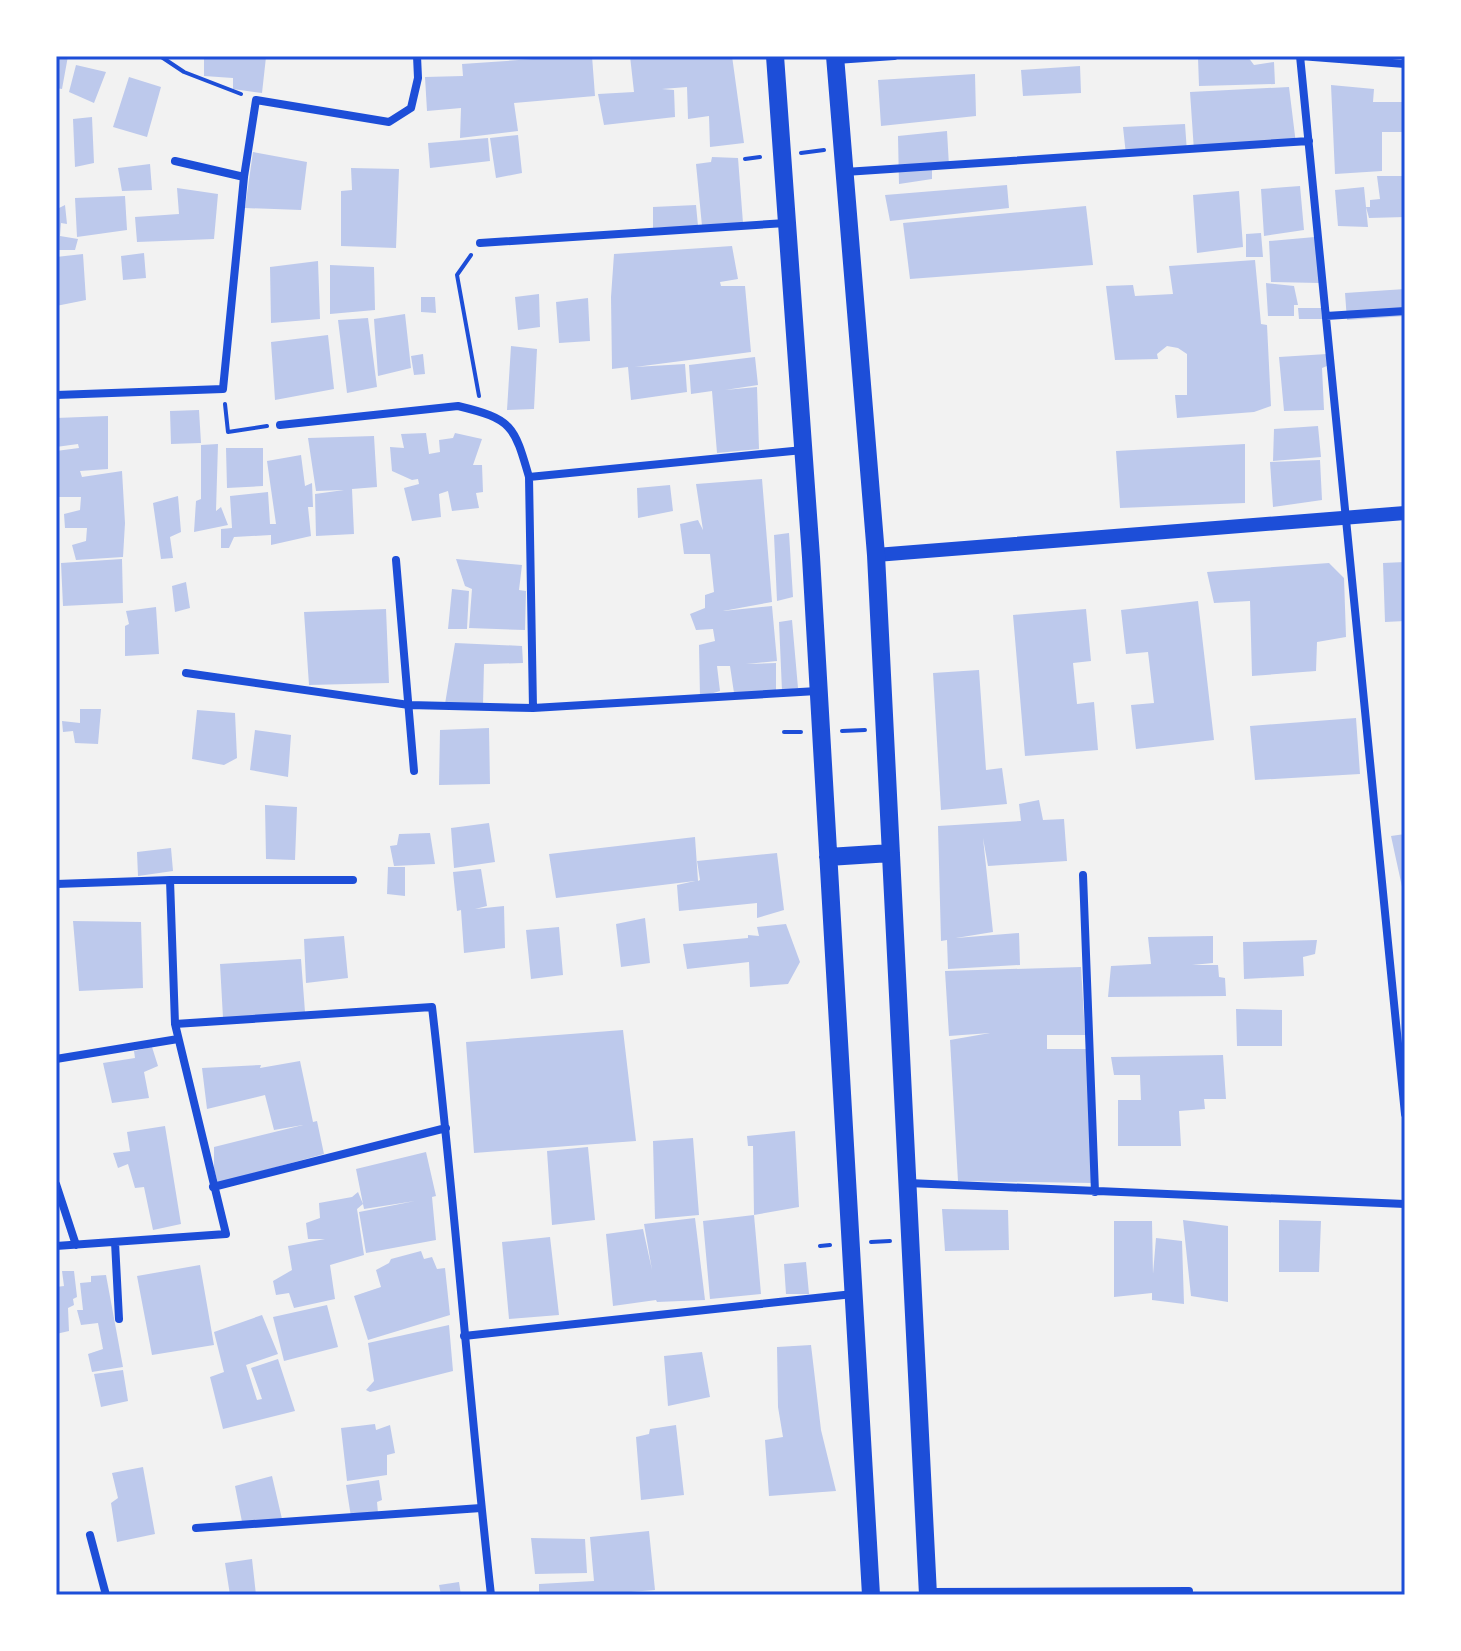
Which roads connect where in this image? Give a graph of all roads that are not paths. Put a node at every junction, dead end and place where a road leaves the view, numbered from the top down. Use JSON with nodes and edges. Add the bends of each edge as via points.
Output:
{"nodes":[{"id":1,"x":417,"y":56,"type":"edge"},
{"id":2,"x":775,"y":56,"type":"edge"},
{"id":3,"x":894,"y":56,"type":"edge"},
{"id":4,"x":1300,"y":56,"type":"edge"},
{"id":5,"x":835,"y":58,"type":"edge"},
{"id":6,"x":1405,"y":64,"type":"edge"},
{"id":7,"x":1309,"y":141,"type":"junction"},
{"id":8,"x":175,"y":161,"type":"dead end"},
{"id":9,"x":845,"y":172,"type":"junction"},
{"id":10,"x":244,"y":177,"type":"junction"},
{"id":11,"x":787,"y":223,"type":"junction"},
{"id":12,"x":480,"y":243,"type":"road end"},
{"id":13,"x":1405,"y":311,"type":"edge"},
{"id":14,"x":1326,"y":316,"type":"junction"},
{"id":15,"x":56,"y":395,"type":"edge"},
{"id":16,"x":280,"y":425,"type":"road end"},
{"id":17,"x":803,"y":450,"type":"junction"},
{"id":18,"x":529,"y":477,"type":"junction"},
{"id":19,"x":1405,"y":513,"type":"edge"},
{"id":20,"x":1346,"y":517,"type":"junction"},
{"id":21,"x":876,"y":555,"type":"junction"},
{"id":22,"x":396,"y":560,"type":"dead end"},
{"id":23,"x":186,"y":673,"type":"dead end"},
{"id":24,"x":818,"y":691,"type":"junction"},
{"id":25,"x":409,"y":705,"type":"junction"},
{"id":26,"x":533,"y":708,"type":"junction"},
{"id":27,"x":414,"y":771,"type":"dead end"},
{"id":28,"x":891,"y":853,"type":"junction"},
{"id":29,"x":828,"y":857,"type":"junction"},
{"id":30,"x":1083,"y":875,"type":"dead end"},
{"id":31,"x":170,"y":880,"type":"junction"},
{"id":32,"x":353,"y":880,"type":"dead end"},
{"id":33,"x":56,"y":884,"type":"edge"},
{"id":34,"x":175,"y":1024,"type":"junction"},
{"id":35,"x":1401,"y":1027,"type":"edge"},
{"id":36,"x":178,"y":1039,"type":"junction"},
{"id":37,"x":56,"y":1059,"type":"edge"},
{"id":38,"x":1405,"y":1114,"type":"edge"},
{"id":39,"x":446,"y":1128,"type":"junction"},
{"id":40,"x":907,"y":1183,"type":"junction"},
{"id":41,"x":56,"y":1184,"type":"edge"},
{"id":42,"x":213,"y":1187,"type":"junction"},
{"id":43,"x":1095,"y":1192,"type":"junction"},
{"id":44,"x":1405,"y":1204,"type":"edge"},
{"id":45,"x":115,"y":1242,"type":"junction"},
{"id":46,"x":76,"y":1245,"type":"junction"},
{"id":47,"x":56,"y":1246,"type":"edge"},
{"id":48,"x":853,"y":1293,"type":"junction"},
{"id":49,"x":119,"y":1319,"type":"dead end"},
{"id":50,"x":464,"y":1336,"type":"junction"},
{"id":51,"x":481,"y":1508,"type":"junction"},
{"id":52,"x":196,"y":1528,"type":"dead end"},
{"id":53,"x":90,"y":1535,"type":"dead end"},
{"id":54,"x":1189,"y":1591,"type":"dead end"},
{"id":55,"x":928,"y":1594,"type":"edge"},
{"id":56,"x":106,"y":1595,"type":"edge"},
{"id":57,"x":491,"y":1595,"type":"edge"},
{"id":58,"x":871,"y":1595,"type":"edge"}],
"edges":[{"from":1,"to":10,"type":"street","via":[[411,108],[389,122],[256,100]]},
{"from":2,"to":11,"type":"main road"},
{"from":3,"to":5,"type":"street"},
{"from":4,"to":6,"type":"street"},
{"from":4,"to":7,"type":"street"},
{"from":5,"to":9,"type":"main road"},
{"from":7,"to":9,"type":"street"},
{"from":7,"to":14,"type":"street"},
{"from":8,"to":10,"type":"street"},
{"from":9,"to":21,"type":"main road"},
{"from":10,"to":15,"type":"street","via":[[223,389]]},
{"from":11,"to":12,"type":"street"},
{"from":11,"to":17,"type":"main road"},
{"from":13,"to":14,"type":"street"},
{"from":14,"to":20,"type":"street"},
{"from":16,"to":18,"type":"street","via":[[458,406],[508,423]]},
{"from":17,"to":18,"type":"street"},
{"from":17,"to":24,"type":"main road"},
{"from":18,"to":26,"type":"street"},
{"from":19,"to":20,"type":"street"},
{"from":20,"to":21,"type":"street"},
{"from":20,"to":35,"type":"street"},
{"from":21,"to":28,"type":"main road"},
{"from":22,"to":25,"type":"street"},
{"from":23,"to":25,"type":"street"},
{"from":24,"to":26,"type":"street"},
{"from":24,"to":29,"type":"main road"},
{"from":25,"to":26,"type":"street"},
{"from":25,"to":27,"type":"street"},
{"from":28,"to":29,"type":"main road"},
{"from":28,"to":40,"type":"main road"},
{"from":29,"to":48,"type":"main road"},
{"from":30,"to":43,"type":"street"},
{"from":31,"to":32,"type":"street"},
{"from":31,"to":33,"type":"street"},
{"from":31,"to":34,"type":"street"},
{"from":34,"to":36,"type":"street"},
{"from":34,"to":39,"type":"street","via":[[432,1007]]},
{"from":35,"to":38,"type":"street"},
{"from":36,"to":37,"type":"street"},
{"from":36,"to":42,"type":"street"},
{"from":39,"to":42,"type":"street"},
{"from":39,"to":50,"type":"street"},
{"from":40,"to":43,"type":"street"},
{"from":40,"to":55,"type":"main road"},
{"from":41,"to":46,"type":"street"},
{"from":42,"to":45,"type":"street","via":[[226,1234]]},
{"from":43,"to":44,"type":"street"},
{"from":45,"to":46,"type":"street"},
{"from":45,"to":49,"type":"street"},
{"from":46,"to":47,"type":"street"},
{"from":48,"to":50,"type":"street"},
{"from":48,"to":58,"type":"main road"},
{"from":50,"to":51,"type":"street"},
{"from":51,"to":52,"type":"street"},
{"from":51,"to":57,"type":"street"},
{"from":53,"to":56,"type":"street"},
{"from":54,"to":55,"type":"street"}]}
